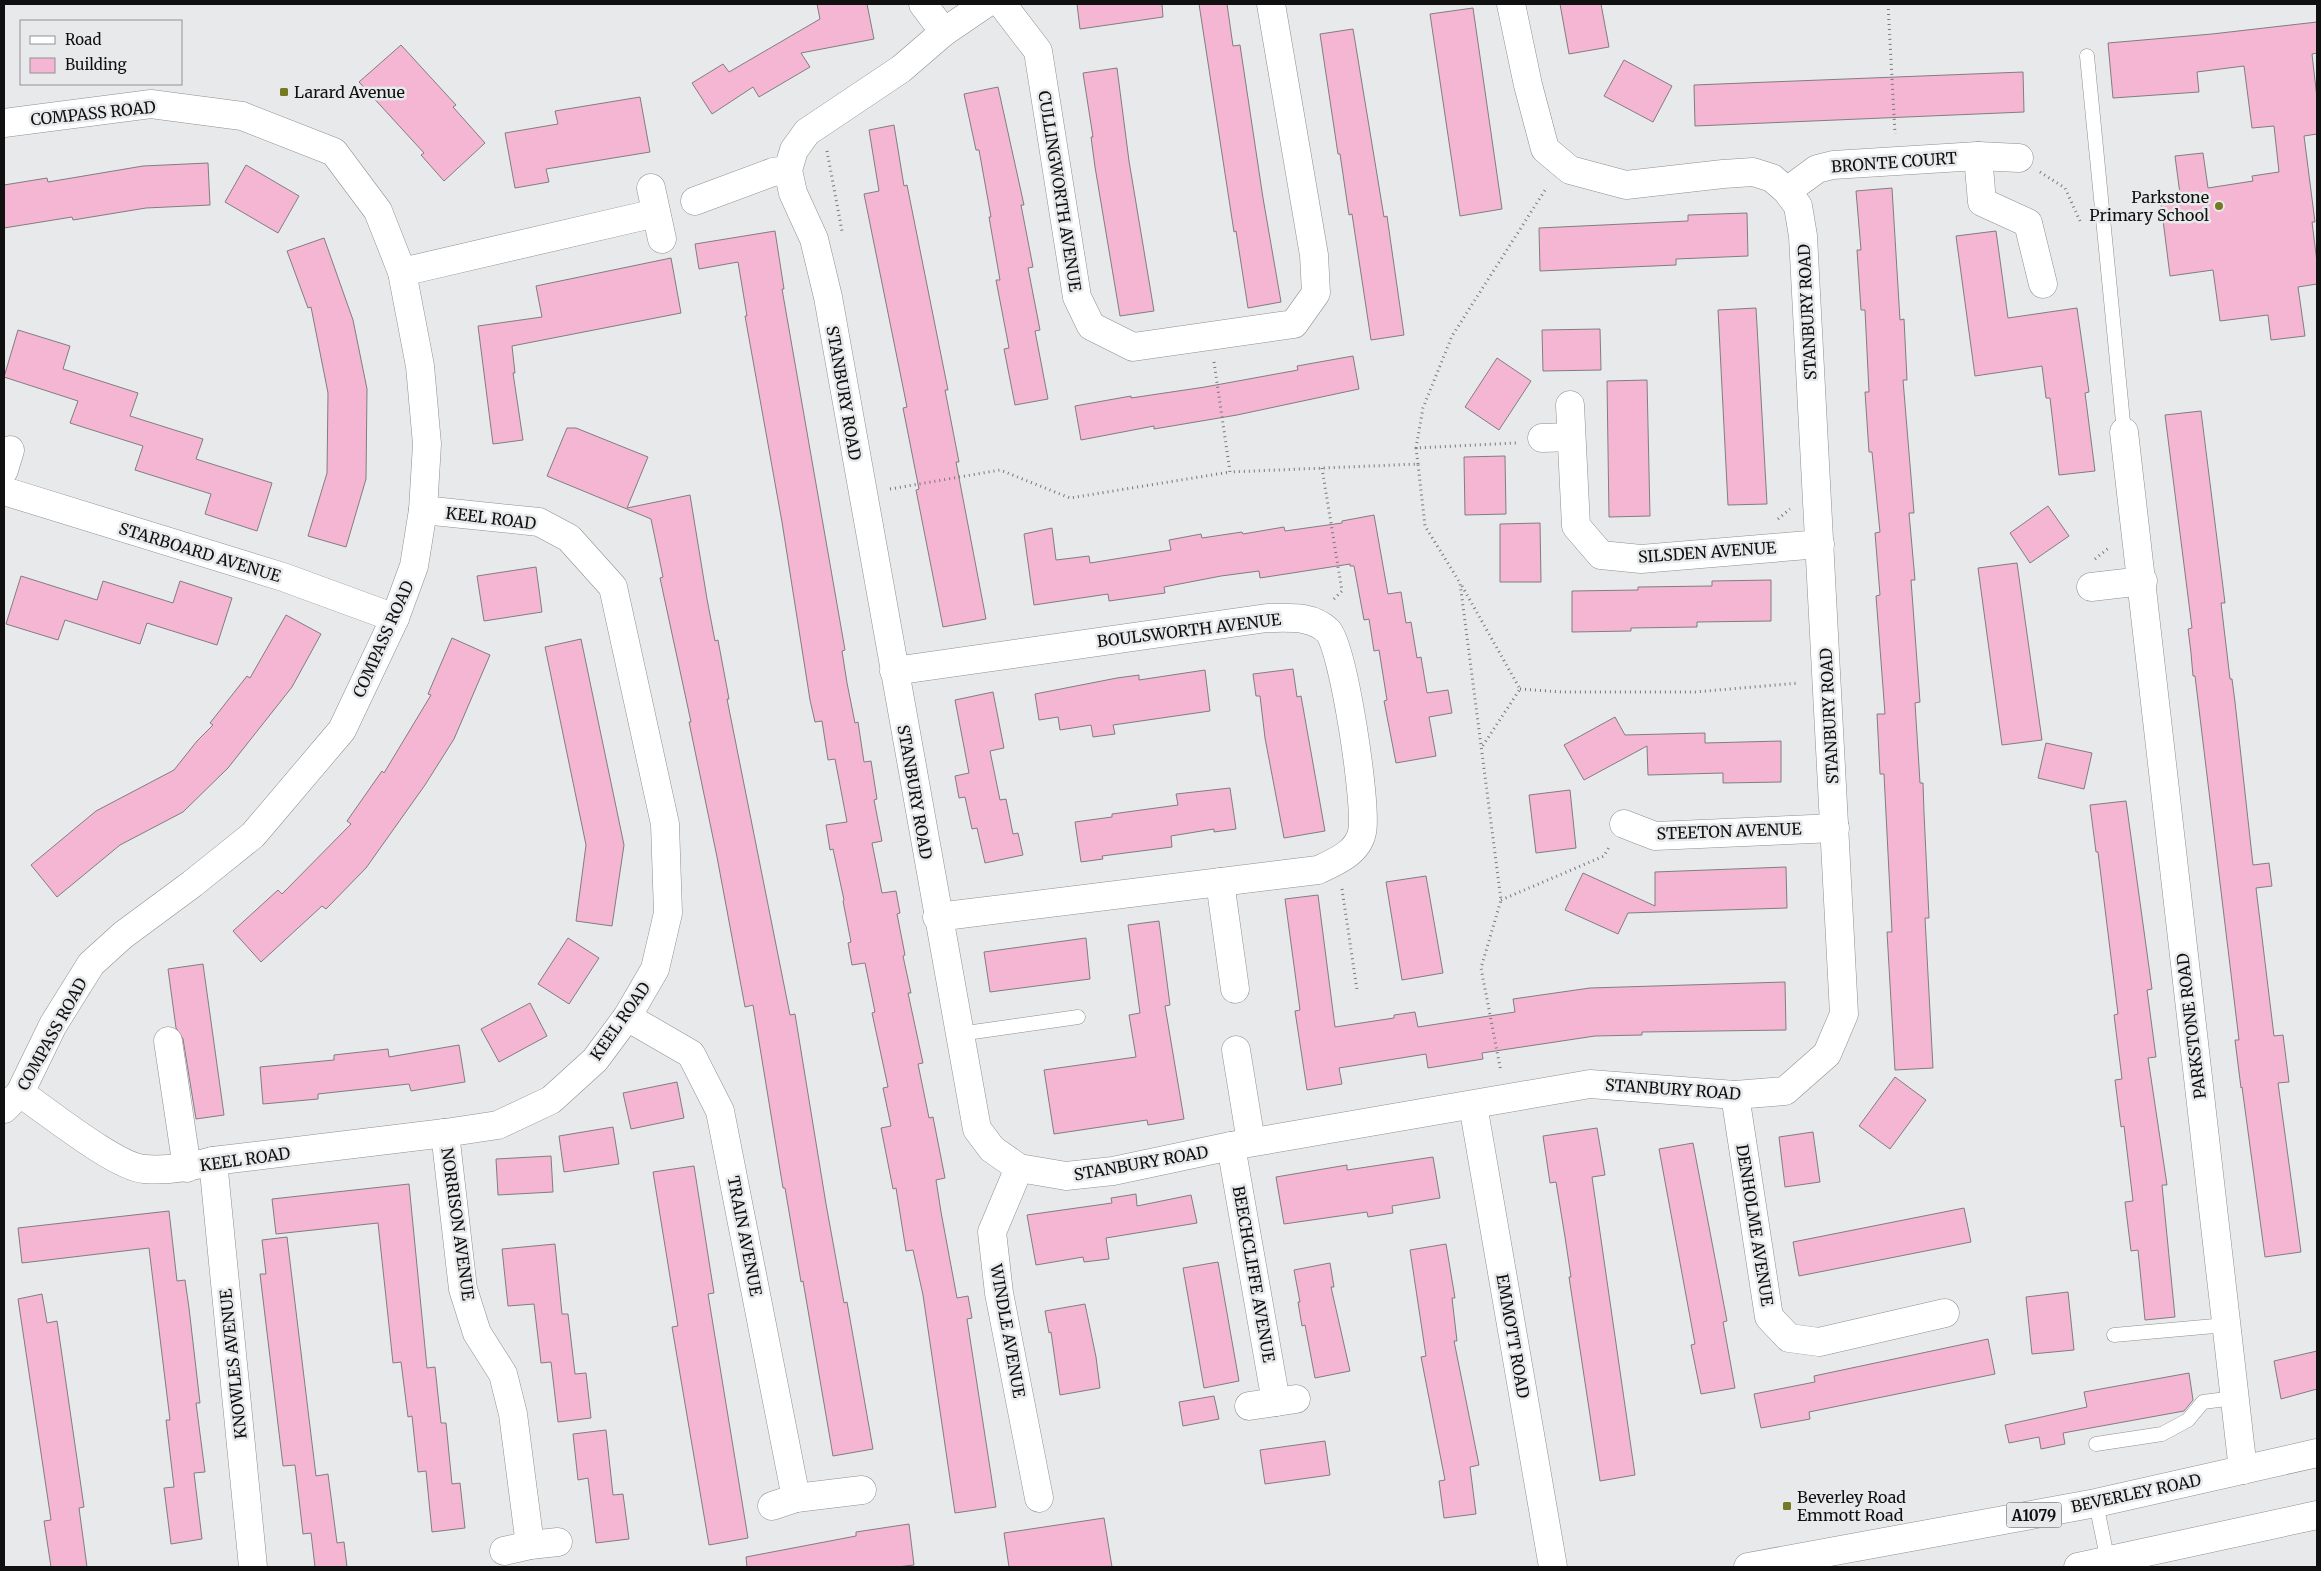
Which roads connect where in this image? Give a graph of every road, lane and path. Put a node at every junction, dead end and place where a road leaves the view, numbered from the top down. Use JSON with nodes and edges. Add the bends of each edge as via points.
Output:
{"nodes":[{"id":1,"x":924,"y":4,"type":"edge"},
{"id":2,"x":985,"y":4,"type":"edge"},
{"id":3,"x":1002,"y":4,"type":"edge"},
{"id":4,"x":1271,"y":4,"type":"edge"},
{"id":5,"x":1512,"y":4,"type":"edge"},
{"id":6,"x":1888,"y":4,"type":"edge"},
{"id":7,"x":944,"y":32,"type":"junction"},
{"id":8,"x":2087,"y":56,"type":"dead end"},
{"id":9,"x":4,"y":124,"type":"edge"},
{"id":10,"x":1978,"y":156,"type":"junction"},
{"id":11,"x":2019,"y":158,"type":"joint"},
{"id":12,"x":1897,"y":162,"type":"junction"},
{"id":13,"x":1562,"y":164,"type":"junction"},
{"id":14,"x":788,"y":170,"type":"junction"},
{"id":15,"x":1788,"y":190,"type":"junction"},
{"id":16,"x":695,"y":201,"type":"dead end"},
{"id":17,"x":656,"y":213,"type":"dead end"},
{"id":18,"x":2081,"y":228,"type":"dead end"},
{"id":19,"x":402,"y":272,"type":"junction"},
{"id":20,"x":2043,"y":284,"type":"dead end"},
{"id":21,"x":1210,"y":336,"type":"junction"},
{"id":22,"x":1570,"y":405,"type":"dead end"},
{"id":23,"x":2124,"y":432,"type":"joint"},
{"id":24,"x":1571,"y":437,"type":"junction"},
{"id":25,"x":1542,"y":438,"type":"joint"},
{"id":26,"x":1416,"y":448,"type":"junction"},
{"id":27,"x":1418,"y":464,"type":"junction"},
{"id":28,"x":1322,"y":468,"type":"junction"},
{"id":29,"x":1230,"y":472,"type":"junction"},
{"id":30,"x":4,"y":491,"type":"edge"},
{"id":31,"x":862,"y":494,"type":"junction"},
{"id":32,"x":423,"y":510,"type":"junction"},
{"id":33,"x":1820,"y":544,"type":"junction"},
{"id":34,"x":2143,"y":581,"type":"junction"},
{"id":35,"x":1460,"y":583,"type":"junction"},
{"id":36,"x":2092,"y":587,"type":"dead end"},
{"id":37,"x":395,"y":618,"type":"junction"},
{"id":38,"x":1311,"y":621,"type":"junction"},
{"id":39,"x":894,"y":671,"type":"junction"},
{"id":40,"x":1827,"y":680,"type":"junction"},
{"id":41,"x":1520,"y":689,"type":"junction"},
{"id":42,"x":1482,"y":748,"type":"junction"},
{"id":43,"x":1624,"y":824,"type":"joint"},
{"id":44,"x":1835,"y":828,"type":"junction"},
{"id":45,"x":1338,"y":861,"type":"junction"},
{"id":46,"x":1220,"y":882,"type":"junction"},
{"id":47,"x":1502,"y":900,"type":"junction"},
{"id":48,"x":937,"y":917,"type":"junction"},
{"id":49,"x":1235,"y":989,"type":"dead end"},
{"id":50,"x":1357,"y":990,"type":"dead end"},
{"id":51,"x":627,"y":1017,"type":"junction"},
{"id":52,"x":1078,"y":1017,"type":"dead end"},
{"id":53,"x":959,"y":1034,"type":"junction"},
{"id":54,"x":168,"y":1041,"type":"dead end"},
{"id":55,"x":1236,"y":1050,"type":"dead end"},
{"id":56,"x":1735,"y":1095,"type":"junction"},
{"id":57,"x":1506,"y":1099,"type":"junction"},
{"id":58,"x":12,"y":1101,"type":"edge"},
{"id":59,"x":1473,"y":1105,"type":"junction"},
{"id":60,"x":445,"y":1133,"type":"junction"},
{"id":61,"x":1241,"y":1144,"type":"junction"},
{"id":62,"x":213,"y":1161,"type":"junction"},
{"id":63,"x":187,"y":1168,"type":"junction"},
{"id":64,"x":1020,"y":1168,"type":"junction"},
{"id":65,"x":1945,"y":1313,"type":"dead end"},
{"id":66,"x":2226,"y":1325,"type":"junction"},
{"id":67,"x":2114,"y":1335,"type":"dead end"},
{"id":68,"x":2234,"y":1398,"type":"junction"},
{"id":69,"x":1249,"y":1406,"type":"dead end"},
{"id":70,"x":2096,"y":1444,"type":"dead end"},
{"id":71,"x":2317,"y":1453,"type":"edge"},
{"id":72,"x":2243,"y":1470,"type":"junction"},
{"id":73,"x":862,"y":1490,"type":"dead end"},
{"id":74,"x":1039,"y":1498,"type":"dead end"},
{"id":75,"x":2096,"y":1503,"type":"junction"},
{"id":76,"x":2317,"y":1515,"type":"edge"},
{"id":77,"x":558,"y":1542,"type":"dead end"},
{"id":78,"x":530,"y":1544,"type":"junction"},
{"id":79,"x":504,"y":1551,"type":"dead end"},
{"id":80,"x":2108,"y":1562,"type":"junction"},
{"id":81,"x":253,"y":1567,"type":"edge"},
{"id":82,"x":1552,"y":1567,"type":"edge"},
{"id":83,"x":1748,"y":1567,"type":"edge"},
{"id":84,"x":2078,"y":1567,"type":"edge"}],
"edges":[{"from":1,"to":7,"type":"street"},
{"from":2,"to":7,"type":"street"},
{"from":3,"to":21,"type":"street","name":"CULLINGWORTH AVENUE","via":[[1038,51],[1077,298],[1091,326],[1133,347]]},
{"from":4,"to":21,"type":"street","name":"CULLINGWORTH AVENUE","via":[[1314,255],[1316,293],[1294,324]]},
{"from":5,"to":13,"type":"street","via":[[1528,86],[1545,149]]},
{"from":6,"to":12,"type":"path"},
{"from":7,"to":14,"type":"street","via":[[901,69],[807,132],[794,150]]},
{"from":8,"to":23,"type":"lane"},
{"from":9,"to":19,"type":"street","name":"COMPASS ROAD","via":[[151,104],[242,116],[334,152],[378,211]]},
{"from":10,"to":11,"type":"street","name":"BRONTE COURT"},
{"from":10,"to":12,"type":"street","name":"BRONTE COURT"},
{"from":10,"to":20,"type":"street","name":"BRONTE COURT","via":[[1982,202],[2028,223]]},
{"from":11,"to":18,"type":"path","via":[[2065,188],[2080,218]]},
{"from":12,"to":15,"type":"street","name":"BRONTE COURT","via":[[1833,165],[1816,169]]},
{"from":13,"to":15,"type":"street","via":[[1570,170],[1626,185],[1753,172],[1772,178]]},
{"from":13,"to":26,"type":"path","via":[[1452,336],[1423,408]]},
{"from":14,"to":16,"type":"street","via":[[773,172]]},
{"from":14,"to":31,"type":"street","name":"STANBURY ROAD","via":[[793,193],[814,239],[821,268]]},
{"from":15,"to":33,"type":"street","name":"STANBURY ROAD","via":[[1798,206],[1803,236]]},
{"from":17,"to":19,"type":"street"},
{"from":19,"to":32,"type":"street","name":"COMPASS ROAD","via":[[420,366],[428,444]]},
{"from":21,"to":29,"type":"path"},
{"from":22,"to":24,"type":"street","name":"SILSDEN AVENUE"},
{"from":23,"to":34,"type":"street","name":"PARKSTONE ROAD"},
{"from":24,"to":25,"type":"street"},
{"from":24,"to":33,"type":"street","name":"SILSDEN AVENUE","via":[[1576,526],[1601,555],[1641,559]]},
{"from":25,"to":26,"type":"path","via":[[1522,443]]},
{"from":26,"to":27,"type":"path"},
{"from":27,"to":28,"type":"path"},
{"from":27,"to":35,"type":"path","via":[[1425,526]]},
{"from":28,"to":29,"type":"path"},
{"from":28,"to":38,"type":"path","via":[[1342,591]]},
{"from":29,"to":31,"type":"path","via":[[1070,498],[1000,470]]},
{"from":30,"to":37,"type":"street","name":"STARBOARD AVENUE","via":[[283,577]]},
{"from":31,"to":39,"type":"street","name":"STANBURY ROAD"},
{"from":32,"to":37,"type":"street","name":"COMPASS ROAD","via":[[414,566]]},
{"from":32,"to":51,"type":"street","name":"KEEL ROAD","via":[[539,522],[569,538],[613,587],[665,824],[668,913],[655,969]]},
{"from":33,"to":40,"type":"street","name":"STANBURY ROAD"},
{"from":34,"to":36,"type":"street"},
{"from":34,"to":66,"type":"street","name":"PARKSTONE ROAD"},
{"from":35,"to":41,"type":"path"},
{"from":35,"to":42,"type":"path"},
{"from":37,"to":58,"type":"street","name":"COMPASS ROAD","via":[[342,730],[253,836],[123,935],[91,964]]},
{"from":38,"to":39,"type":"street","name":"BOULSWORTH AVENUE","via":[[1305,618],[1267,618]]},
{"from":38,"to":45,"type":"street","name":"BOULSWORTH AVENUE","via":[[1329,632],[1338,652],[1362,789],[1362,832],[1353,849]]},
{"from":39,"to":48,"type":"street","name":"STANBURY ROAD"},
{"from":40,"to":41,"type":"path","via":[[1694,692]]},
{"from":40,"to":44,"type":"street","name":"STANBURY ROAD"},
{"from":41,"to":42,"type":"path"},
{"from":42,"to":47,"type":"path"},
{"from":43,"to":44,"type":"street","name":"STEETON AVENUE","via":[[1655,836]]},
{"from":43,"to":47,"type":"path","via":[[1604,856]]},
{"from":44,"to":56,"type":"street","name":"STANBURY ROAD","via":[[1844,1014],[1826,1054],[1785,1091]]},
{"from":45,"to":46,"type":"street","name":"BOULSWORTH AVENUE","via":[[1318,870]]},
{"from":45,"to":50,"type":"path"},
{"from":46,"to":48,"type":"street","name":"BOULSWORTH AVENUE"},
{"from":46,"to":49,"type":"street"},
{"from":47,"to":57,"type":"path","via":[[1482,968]]},
{"from":48,"to":53,"type":"street","name":"STANBURY ROAD"},
{"from":51,"to":60,"type":"street","name":"KEEL ROAD","via":[[595,1060],[550,1100],[498,1124]]},
{"from":51,"to":73,"type":"street","name":"TRAIN AVENUE","via":[[691,1054],[720,1111],[784,1502]]},
{"from":52,"to":53,"type":"lane"},
{"from":53,"to":64,"type":"street","name":"STANBURY ROAD","via":[[977,1129],[992,1149]]},
{"from":54,"to":63,"type":"street"},
{"from":55,"to":61,"type":"street"},
{"from":56,"to":57,"type":"street","name":"STANBURY ROAD","via":[[1590,1084]]},
{"from":56,"to":65,"type":"street","name":"DENHOLME AVENUE","via":[[1769,1317],[1789,1338],[1819,1342]]},
{"from":57,"to":59,"type":"street","name":"STANBURY ROAD"},
{"from":58,"to":63,"type":"street","name":"KEEL ROAD","via":[[121,1162],[143,1169]]},
{"from":59,"to":61,"type":"street","name":"STANBURY ROAD"},
{"from":59,"to":82,"type":"street","name":"EMMOTT ROAD"},
{"from":60,"to":62,"type":"street","name":"KEEL ROAD"},
{"from":60,"to":78,"type":"street","name":"NORRISON AVENUE","via":[[463,1289],[477,1333],[503,1374],[513,1414]]},
{"from":61,"to":64,"type":"street","name":"STANBURY ROAD","via":[[1113,1171],[1066,1176]]},
{"from":61,"to":69,"type":"street","name":"BEECHCLIFFE AVENUE","via":[[1286,1401]]},
{"from":62,"to":63,"type":"street","name":"KEEL ROAD"},
{"from":62,"to":81,"type":"street","name":"KNOWLES AVENUE"},
{"from":64,"to":74,"type":"street","name":"WINDLE AVENUE","via":[[992,1232],[999,1293]]},
{"from":66,"to":67,"type":"lane"},
{"from":66,"to":68,"type":"street","name":"PARKSTONE ROAD"},
{"from":68,"to":70,"type":"lane","via":[[2203,1402],[2188,1420],[2162,1434]]},
{"from":68,"to":72,"type":"street","name":"PARKSTONE ROAD"},
{"from":71,"to":72,"type":"street","name":"BEVERLEY ROAD","number":"A1079"},
{"from":72,"to":75,"type":"street","name":"BEVERLEY ROAD","number":"A1079"},
{"from":75,"to":80,"type":"lane"},
{"from":75,"to":83,"type":"street","name":"BEVERLEY ROAD","number":"A1079"},
{"from":76,"to":80,"type":"street"},
{"from":77,"to":78,"type":"street"},
{"from":78,"to":79,"type":"street"},
{"from":80,"to":84,"type":"street"}]}
